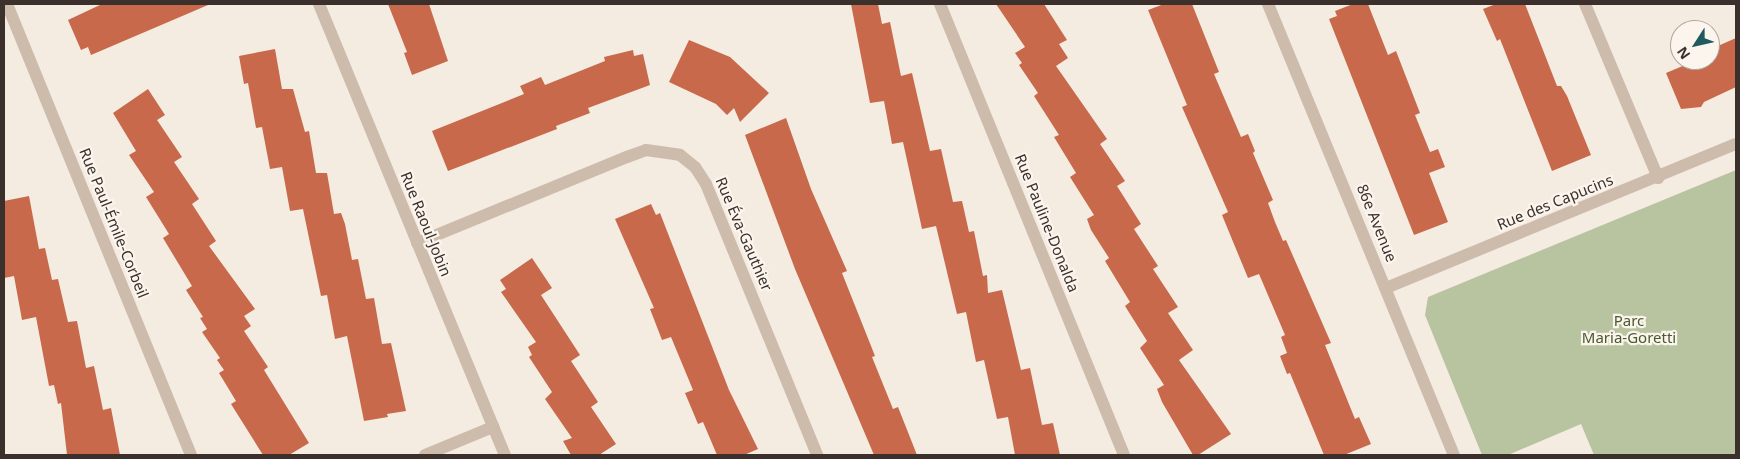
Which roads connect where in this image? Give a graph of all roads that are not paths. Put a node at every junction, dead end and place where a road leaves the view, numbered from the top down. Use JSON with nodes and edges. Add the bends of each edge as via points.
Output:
{"nodes":[{"id":1,"x":7,"y":4,"type":"edge"},
{"id":2,"x":319,"y":4,"type":"edge"},
{"id":3,"x":940,"y":4,"type":"edge"},
{"id":4,"x":1268,"y":4,"type":"edge"},
{"id":5,"x":1585,"y":4,"type":"edge"},
{"id":6,"x":1736,"y":144,"type":"edge"},
{"id":7,"x":1658,"y":178,"type":"junction"},
{"id":8,"x":417,"y":243,"type":"junction"},
{"id":9,"x":1386,"y":288,"type":"junction"},
{"id":10,"x":493,"y":427,"type":"junction"},
{"id":11,"x":191,"y":455,"type":"edge"},
{"id":12,"x":425,"y":455,"type":"edge"},
{"id":13,"x":505,"y":455,"type":"edge"},
{"id":14,"x":817,"y":455,"type":"edge"},
{"id":15,"x":1124,"y":455,"type":"edge"},
{"id":16,"x":1454,"y":455,"type":"edge"}],
"edges":[{"from":1,"to":11,"type":"street","name":"Rue Paul-Émile-Corbeil"},
{"from":2,"to":8,"type":"street","name":"Rue Raoul-Jobin"},
{"from":3,"to":15,"type":"street","name":"Rue Pauline-Donalda"},
{"from":4,"to":9,"type":"street","name":"86e Avenue"},
{"from":5,"to":7,"type":"street"},
{"from":6,"to":7,"type":"street","name":"Rue des Capucins"},
{"from":7,"to":9,"type":"street","name":"Rue des Capucins"},
{"from":8,"to":10,"type":"street","name":"Rue Raoul-Jobin"},
{"from":8,"to":14,"type":"street","name":"Rue Éva-Gauthier","via":[[633,154],[664,150],[680,155],[695,167],[706,184]]},
{"from":9,"to":16,"type":"street","name":"86e Avenue"},
{"from":10,"to":12,"type":"street"},
{"from":10,"to":13,"type":"street","name":"Rue Raoul-Jobin"}]}
